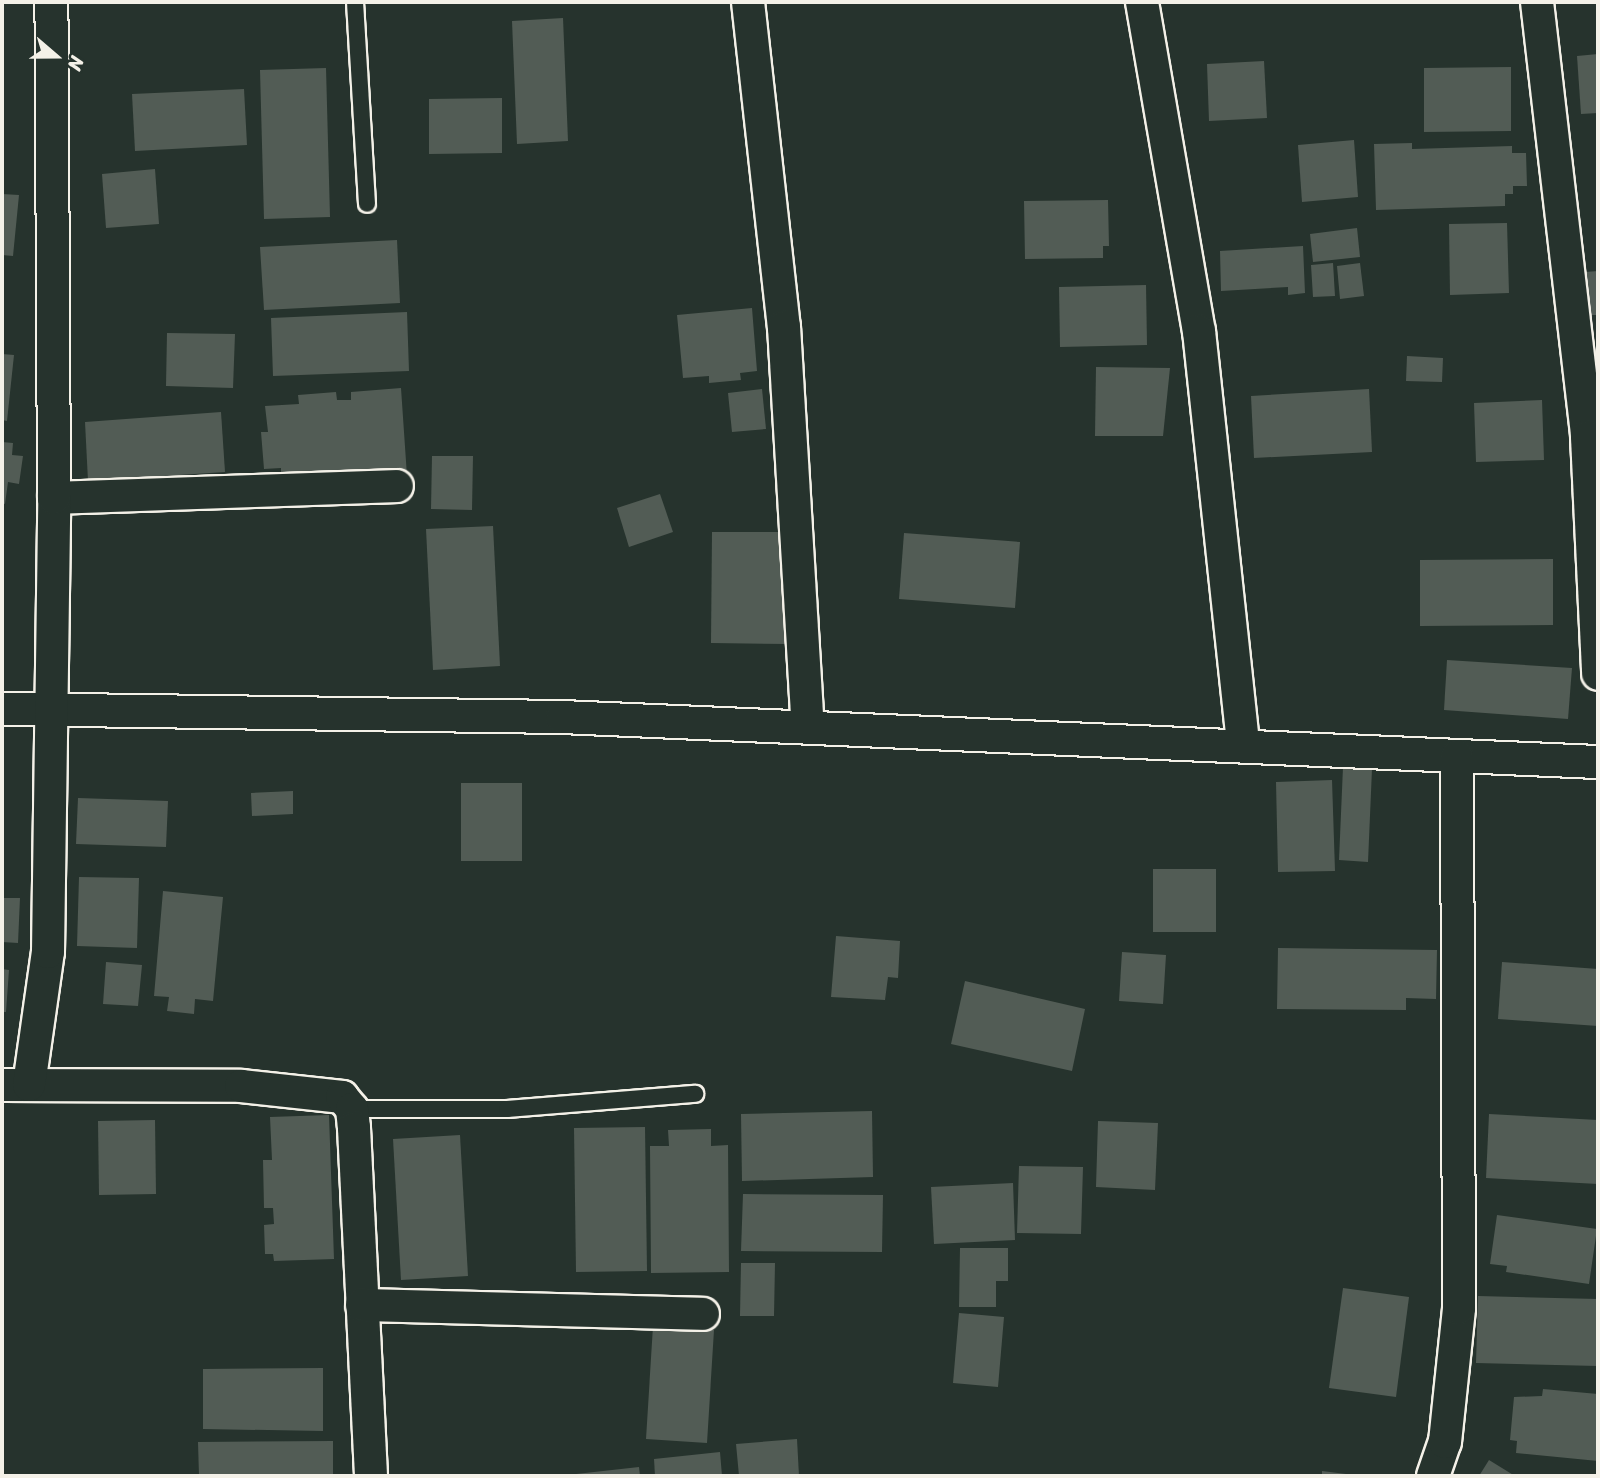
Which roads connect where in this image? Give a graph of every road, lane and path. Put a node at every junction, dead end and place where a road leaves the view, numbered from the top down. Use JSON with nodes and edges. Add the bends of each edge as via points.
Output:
{"nodes":[{"id":1,"x":51,"y":2,"type":"edge"},
{"id":2,"x":355,"y":2,"type":"edge"},
{"id":3,"x":748,"y":2,"type":"edge"},
{"id":4,"x":1142,"y":2,"type":"edge"},
{"id":5,"x":1537,"y":2,"type":"edge"},
{"id":6,"x":368,"y":204,"type":"dead end"},
{"id":7,"x":397,"y":486,"type":"dead end"},
{"id":8,"x":54,"y":498,"type":"junction"},
{"id":9,"x":1598,"y":674,"type":"edge"},
{"id":10,"x":2,"y":709,"type":"edge"},
{"id":11,"x":51,"y":709,"type":"junction"},
{"id":12,"x":808,"y":726,"type":"junction"},
{"id":13,"x":1243,"y":746,"type":"junction"},
{"id":14,"x":1457,"y":756,"type":"junction"},
{"id":15,"x":1598,"y":762,"type":"edge"},
{"id":16,"x":15,"y":1085,"type":"edge"},
{"id":17,"x":695,"y":1094,"type":"dead end"},
{"id":18,"x":352,"y":1109,"type":"junction"},
{"id":19,"x":362,"y":1305,"type":"junction"},
{"id":20,"x":703,"y":1314,"type":"dead end"},
{"id":21,"x":370,"y":1476,"type":"edge"},
{"id":22,"x":1433,"y":1476,"type":"edge"}],
"edges":[{"from":1,"to":8,"type":"street"},
{"from":2,"to":6,"type":"lane"},
{"from":3,"to":12,"type":"street","via":[[784,327]]},
{"from":4,"to":13,"type":"street","via":[[1199,331]]},
{"from":5,"to":9,"type":"street","via":[[1587,437]]},
{"from":7,"to":8,"type":"street"},
{"from":8,"to":11,"type":"street"},
{"from":10,"to":11,"type":"street"},
{"from":11,"to":12,"type":"street"},
{"from":11,"to":16,"type":"street","via":[[48,952]]},
{"from":12,"to":13,"type":"street"},
{"from":13,"to":14,"type":"street"},
{"from":14,"to":15,"type":"street"},
{"from":14,"to":22,"type":"street","via":[[1459,1308],[1445,1442]]},
{"from":16,"to":18,"type":"street","via":[[241,1086],[342,1097]]},
{"from":17,"to":18,"type":"lane","via":[[507,1109]]},
{"from":18,"to":19,"type":"street"},
{"from":19,"to":20,"type":"street"},
{"from":19,"to":21,"type":"street"}]}
